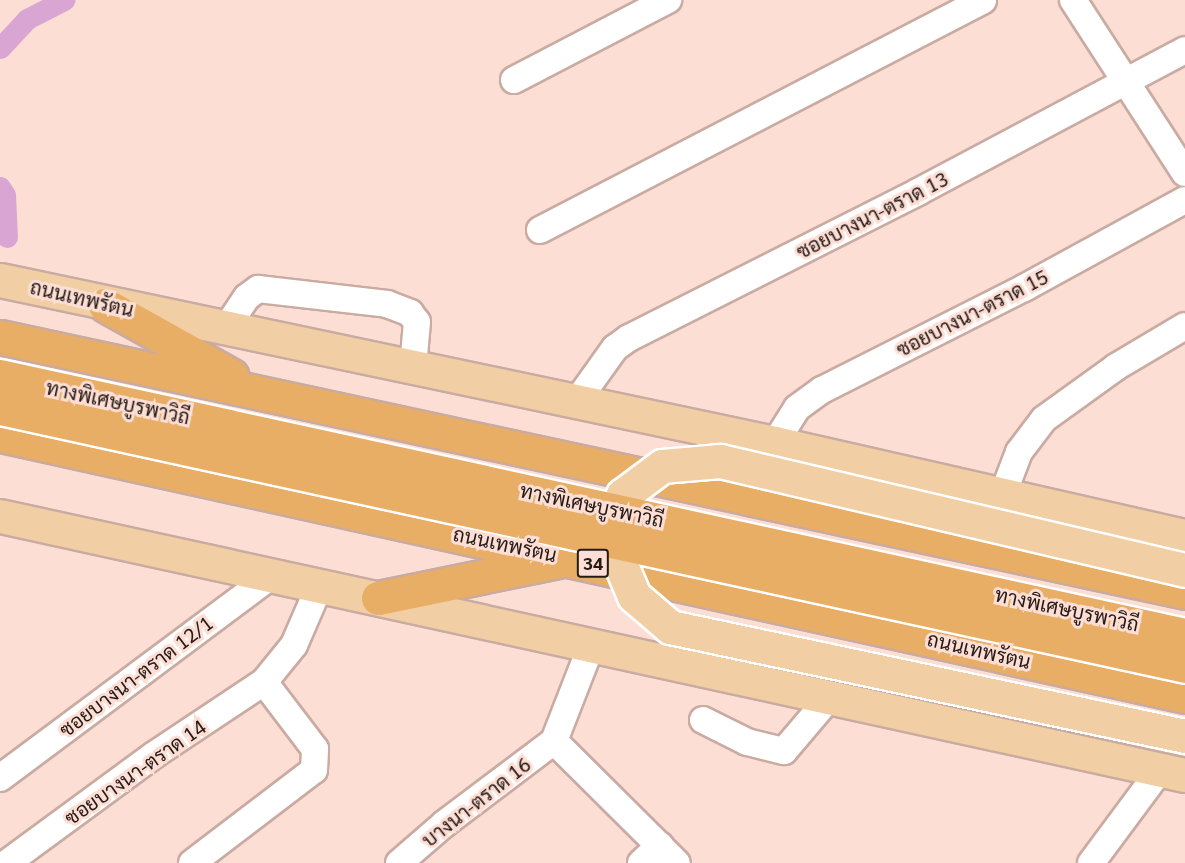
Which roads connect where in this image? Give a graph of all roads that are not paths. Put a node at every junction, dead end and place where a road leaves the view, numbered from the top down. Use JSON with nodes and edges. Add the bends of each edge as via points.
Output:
{"nodes":[{"id":1,"x":668,"y":0,"type":"edge"},
{"id":2,"x":983,"y":0,"type":"edge"},
{"id":3,"x":1073,"y":0,"type":"edge"},
{"id":4,"x":1185,"y":50,"type":"edge"},
{"id":5,"x":514,"y":80,"type":"dead end"},
{"id":6,"x":1128,"y":81,"type":"junction"},
{"id":7,"x":1185,"y":173,"type":"edge"},
{"id":8,"x":1185,"y":200,"type":"edge"},
{"id":9,"x":540,"y":230,"type":"dead end"},
{"id":10,"x":0,"y":280,"type":"edge"},
{"id":11,"x":105,"y":305,"type":"junction"},
{"id":12,"x":1185,"y":326,"type":"edge"},
{"id":13,"x":226,"y":328,"type":"junction"},
{"id":14,"x":0,"y":337,"type":"edge"},
{"id":15,"x":413,"y":367,"type":"junction"},
{"id":16,"x":0,"y":376,"type":"edge"},
{"id":17,"x":262,"y":393,"type":"junction"},
{"id":18,"x":577,"y":400,"type":"junction"},
{"id":19,"x":0,"y":408,"type":"edge"},
{"id":20,"x":0,"y":435,"type":"edge"},
{"id":21,"x":775,"y":443,"type":"junction"},
{"id":22,"x":1003,"y":494,"type":"junction"},
{"id":23,"x":0,"y":516,"type":"edge"},
{"id":24,"x":1185,"y":536,"type":"edge"},
{"id":25,"x":572,"y":558,"type":"junction"},
{"id":26,"x":1185,"y":570,"type":"edge"},
{"id":27,"x":272,"y":575,"type":"junction"},
{"id":28,"x":320,"y":585,"type":"junction"},
{"id":29,"x":1185,"y":592,"type":"edge"},
{"id":30,"x":378,"y":598,"type":"junction"},
{"id":31,"x":1185,"y":635,"type":"edge"},
{"id":32,"x":591,"y":646,"type":"junction"},
{"id":33,"x":1185,"y":666,"type":"edge"},
{"id":34,"x":264,"y":682,"type":"junction"},
{"id":35,"x":1185,"y":696,"type":"edge"},
{"id":36,"x":830,"y":697,"type":"junction"},
{"id":37,"x":704,"y":720,"type":"dead end"},
{"id":38,"x":1185,"y":736,"type":"edge"},
{"id":39,"x":554,"y":741,"type":"junction"},
{"id":40,"x":1173,"y":773,"type":"edge"},
{"id":41,"x":0,"y":778,"type":"edge"},
{"id":42,"x":669,"y":854,"type":"edge"},
{"id":43,"x":7,"y":863,"type":"edge"},
{"id":44,"x":192,"y":863,"type":"edge"},
{"id":45,"x":399,"y":863,"type":"edge"},
{"id":46,"x":641,"y":863,"type":"edge"},
{"id":47,"x":1091,"y":863,"type":"edge"}],
"edges":[{"from":1,"to":5,"type":"street"},
{"from":2,"to":9,"type":"street"},
{"from":3,"to":6,"type":"street"},
{"from":4,"to":6,"type":"street","name":"ซอยบางนา-ตราด 13"},
{"from":6,"to":7,"type":"street"},
{"from":6,"to":18,"type":"street","name":"ซอยบางนา-ตราด 13","via":[[629,338],[615,348]]},
{"from":8,"to":21,"type":"street","name":"ซอยบางนา-ตราด 15","via":[[1024,288],[822,390],[797,408]]},
{"from":10,"to":11,"type":"main road","name":"ถนนเทพรัตน"},
{"from":11,"to":13,"type":"main road","name":"ถนนเทพรัตน"},
{"from":11,"to":17,"type":"highway"},
{"from":12,"to":22,"type":"street","via":[[1116,367],[1044,419],[1019,452]]},
{"from":13,"to":15,"type":"main road","name":"ถนนเทพรัตน"},
{"from":13,"to":15,"type":"street","via":[[247,297],[258,289],[387,304],[410,313],[417,322]]},
{"from":14,"to":17,"type":"highway"},
{"from":15,"to":18,"type":"main road","name":"ถนนเทพรัตน"},
{"from":16,"to":31,"type":"highway","name":"ทางพิเศษบูรพาวิถี","bridge":true},
{"from":17,"to":29,"type":"highway"},
{"from":18,"to":21,"type":"main road","name":"ถนนเทพรัตน"},
{"from":19,"to":33,"type":"highway","name":"ทางพิเศษบูรพาวิถี","bridge":true},
{"from":20,"to":25,"type":"highway","name":"ถนนเทพรัตน","number":"34"},
{"from":21,"to":22,"type":"main road","name":"ถนนเทพรัตน"},
{"from":22,"to":24,"type":"main road","name":"ถนนเทพรัตน"},
{"from":23,"to":27,"type":"main road"},
{"from":25,"to":30,"type":"highway"},
{"from":25,"to":35,"type":"highway","name":"ถนนเทพรัตน","number":"34"},
{"from":26,"to":38,"type":"main road","bridge":true,"via":[[720,461],[662,466],[623,495],[613,546],[634,596],[670,627]]},
{"from":27,"to":28,"type":"main road"},
{"from":27,"to":41,"type":"street","name":"ซอยบางนา-ตราด 12/1"},
{"from":28,"to":30,"type":"main road"},
{"from":28,"to":34,"type":"street","name":"ซอยบางนา-ตราด 14","via":[[294,645]]},
{"from":30,"to":32,"type":"main road"},
{"from":32,"to":36,"type":"main road"},
{"from":32,"to":39,"type":"street"},
{"from":34,"to":43,"type":"street","name":"ซอยบางนา-ตราด 14","via":[[154,755]]},
{"from":34,"to":44,"type":"street","via":[[315,748],[315,770]]},
{"from":36,"to":37,"type":"street","via":[[784,751],[747,741]]},
{"from":36,"to":40,"type":"main road"},
{"from":39,"to":42,"type":"street"},
{"from":39,"to":45,"type":"street","name":"บางนา-ตราด 16"},
{"from":40,"to":47,"type":"street"},
{"from":42,"to":46,"type":"street"}]}
